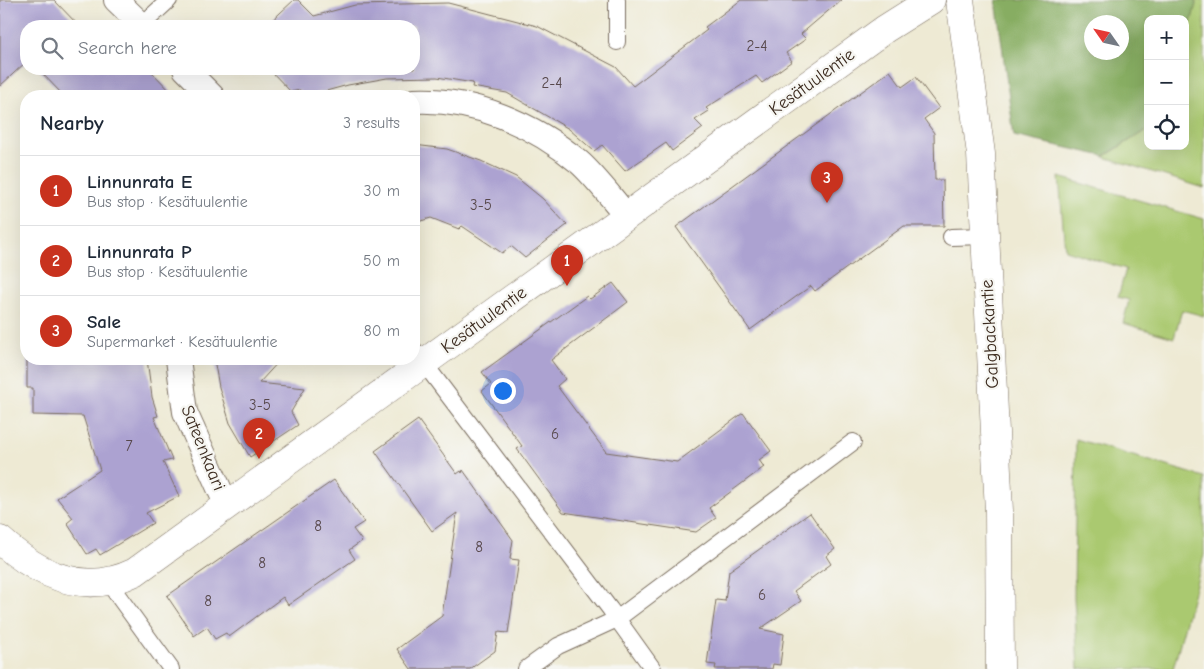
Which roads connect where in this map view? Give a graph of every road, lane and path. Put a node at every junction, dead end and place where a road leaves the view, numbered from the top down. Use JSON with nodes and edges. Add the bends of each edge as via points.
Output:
{"nodes":[{"id":1,"x":116,"y":0,"type":"edge"},
{"id":2,"x":168,"y":0,"type":"edge"},
{"id":3,"x":616,"y":0,"type":"edge"},
{"id":4,"x":931,"y":0,"type":"edge"},
{"id":5,"x":960,"y":0,"type":"edge"},
{"id":6,"x":136,"y":20,"type":"edge"},
{"id":7,"x":148,"y":20,"type":"edge"},
{"id":8,"x":617,"y":42,"type":"dead end"},
{"id":9,"x":191,"y":75,"type":"edge"},
{"id":10,"x":206,"y":90,"type":"edge"},
{"id":11,"x":420,"y":101,"type":"edge"},
{"id":12,"x":627,"y":216,"type":"junction"},
{"id":13,"x":985,"y":236,"type":"junction"},
{"id":14,"x":951,"y":237,"type":"dead end"},
{"id":15,"x":420,"y":356,"type":"edge"},
{"id":16,"x":420,"y":358,"type":"edge"},
{"id":17,"x":179,"y":365,"type":"edge"},
{"id":18,"x":409,"y":365,"type":"edge"},
{"id":19,"x":853,"y":442,"type":"dead end"},
{"id":20,"x":227,"y":506,"type":"junction"},
{"id":21,"x":0,"y":540,"type":"edge"},
{"id":22,"x":108,"y":582,"type":"junction"},
{"id":23,"x":617,"y":619,"type":"junction"},
{"id":24,"x":171,"y":669,"type":"edge"},
{"id":25,"x":526,"y":669,"type":"edge"},
{"id":26,"x":653,"y":669,"type":"edge"},
{"id":27,"x":1000,"y":669,"type":"edge"}],
"edges":[{"from":1,"to":6,"type":"street"},
{"from":2,"to":7,"type":"lane"},
{"from":3,"to":8,"type":"lane"},
{"from":4,"to":12,"type":"street","name":"Kesätuulentie","via":[[885,29]]},
{"from":5,"to":13,"type":"street","name":"Galgbackantie","via":[[981,154]]},
{"from":9,"to":10,"type":"street"},
{"from":11,"to":12,"type":"street","via":[[471,106],[511,119],[580,162]]},
{"from":12,"to":15,"type":"street","name":"Kesätuulentie"},
{"from":13,"to":14,"type":"lane"},
{"from":13,"to":27,"type":"street","name":"Galgbackantie","via":[[999,511]]},
{"from":16,"to":23,"type":"lane"},
{"from":17,"to":20,"type":"street","name":"Sateenkaari","via":[[185,412]]},
{"from":18,"to":20,"type":"street","name":"Kesätuulentie"},
{"from":19,"to":23,"type":"lane"},
{"from":20,"to":22,"type":"street","name":"Kesätuulentie","via":[[135,572]]},
{"from":21,"to":22,"type":"street","name":"Kesätuulentie","via":[[35,567],[56,577],[74,582]]},
{"from":22,"to":24,"type":"lane"},
{"from":23,"to":25,"type":"lane","via":[[558,646]]},
{"from":23,"to":26,"type":"lane"}]}
